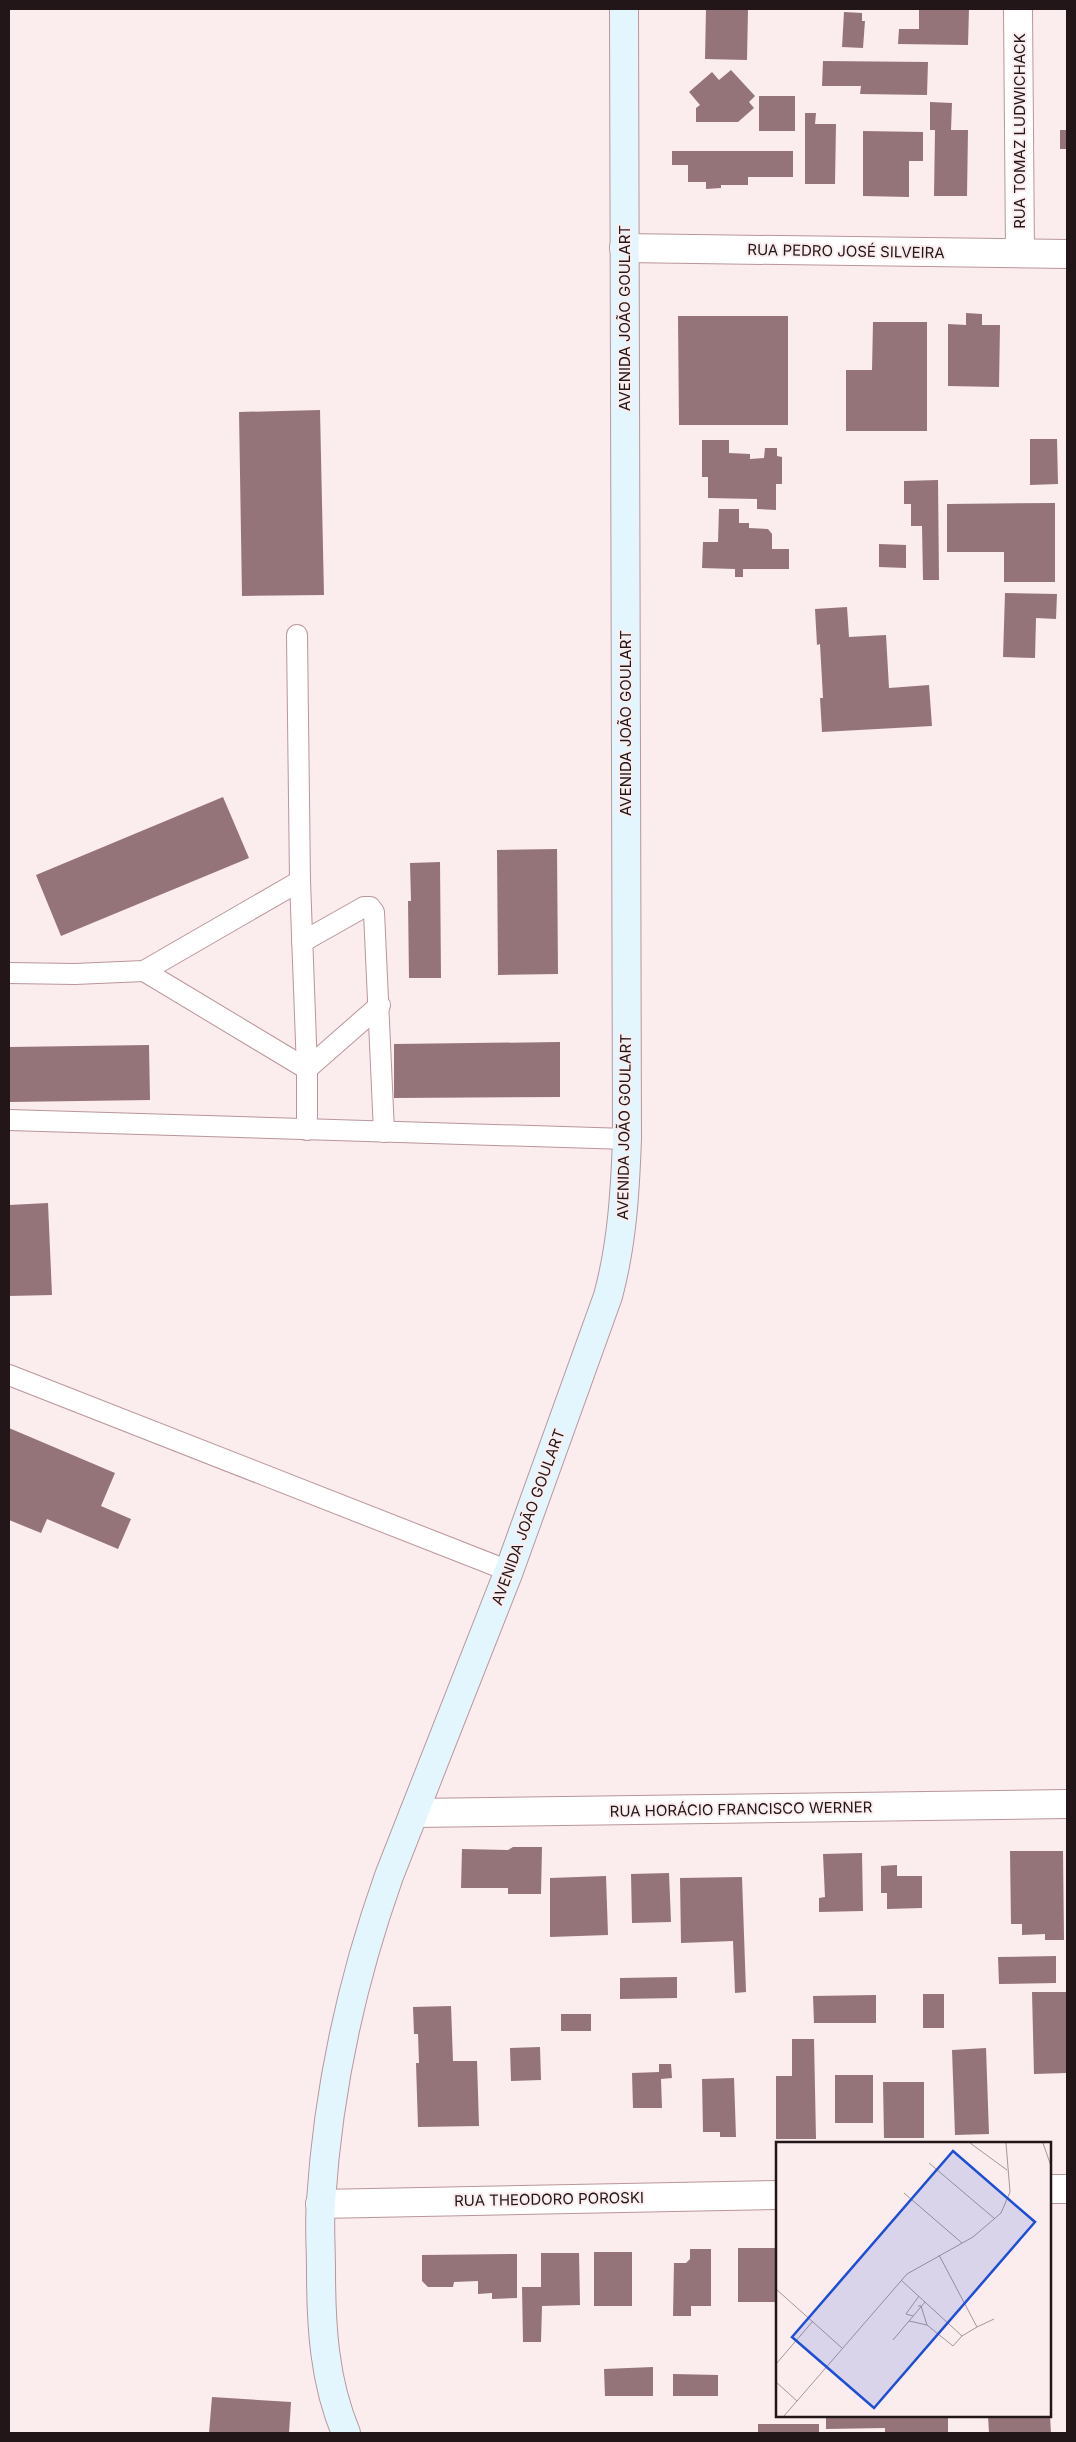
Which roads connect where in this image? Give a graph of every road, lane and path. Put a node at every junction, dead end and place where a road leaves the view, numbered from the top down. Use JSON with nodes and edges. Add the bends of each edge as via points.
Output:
{"nodes":[{"id":1,"x":624,"y":9,"type":"edge"},
{"id":2,"x":1018,"y":9,"type":"edge"},
{"id":3,"x":624,"y":248,"type":"junction"},
{"id":4,"x":1020,"y":253,"type":"junction"},
{"id":5,"x":1067,"y":254,"type":"edge"},
{"id":6,"x":296,"y":636,"type":"dead end"},
{"id":7,"x":300,"y":880,"type":"junction"},
{"id":8,"x":302,"y":942,"type":"junction"},
{"id":9,"x":144,"y":971,"type":"junction"},
{"id":10,"x":9,"y":973,"type":"edge"},
{"id":11,"x":380,"y":1004,"type":"junction"},
{"id":12,"x":307,"y":1069,"type":"junction"},
{"id":13,"x":9,"y":1120,"type":"edge"},
{"id":14,"x":307,"y":1130,"type":"junction"},
{"id":15,"x":384,"y":1132,"type":"junction"},
{"id":16,"x":627,"y":1140,"type":"junction"},
{"id":17,"x":9,"y":1375,"type":"edge"},
{"id":18,"x":508,"y":1571,"type":"junction"},
{"id":19,"x":1067,"y":1804,"type":"edge"},
{"id":20,"x":414,"y":1813,"type":"junction"},
{"id":21,"x":1051,"y":2189,"type":"edge"},
{"id":22,"x":1067,"y":2189,"type":"edge"},
{"id":23,"x":776,"y":2195,"type":"edge"},
{"id":24,"x":320,"y":2204,"type":"junction"},
{"id":25,"x":346,"y":2433,"type":"edge"}],
"edges":[{"from":1,"to":3,"type":"main road","name":"AVENIDA JOÃO GOULART"},
{"from":2,"to":4,"type":"street","name":"RUA TOMAZ LUDWICHACK"},
{"from":3,"to":4,"type":"street","name":"RUA PEDRO JOSÉ SILVEIRA"},
{"from":3,"to":16,"type":"main road","name":"AVENIDA JOÃO GOULART"},
{"from":4,"to":5,"type":"street","name":"RUA PEDRO JOSÉ SILVEIRA"},
{"from":6,"to":7,"type":"lane"},
{"from":7,"to":8,"type":"lane"},
{"from":7,"to":9,"type":"lane"},
{"from":8,"to":11,"type":"lane","via":[[364,907],[370,907],[374,912]]},
{"from":8,"to":12,"type":"lane"},
{"from":9,"to":10,"type":"lane"},
{"from":9,"to":12,"type":"lane"},
{"from":11,"to":12,"type":"lane"},
{"from":11,"to":15,"type":"lane"},
{"from":12,"to":14,"type":"lane"},
{"from":13,"to":14,"type":"lane"},
{"from":14,"to":15,"type":"lane"},
{"from":15,"to":16,"type":"lane"},
{"from":16,"to":18,"type":"main road","name":"AVENIDA JOÃO GOULART","via":[[623,1221],[608,1296]]},
{"from":17,"to":18,"type":"lane"},
{"from":18,"to":20,"type":"main road","name":"AVENIDA JOÃO GOULART"},
{"from":19,"to":20,"type":"street","name":"RUA HORÁCIO FRANCISCO WERNER"},
{"from":20,"to":24,"type":"main road","name":"AVENIDA JOÃO GOULART","via":[[371,1926],[348,2013],[334,2088]]},
{"from":21,"to":22,"type":"street"},
{"from":23,"to":24,"type":"street","name":"RUA THEODORO POROSKI"},
{"from":24,"to":25,"type":"main road","name":"AVENIDA JOÃO GOULART","via":[[325,2354],[335,2408]]}]}
